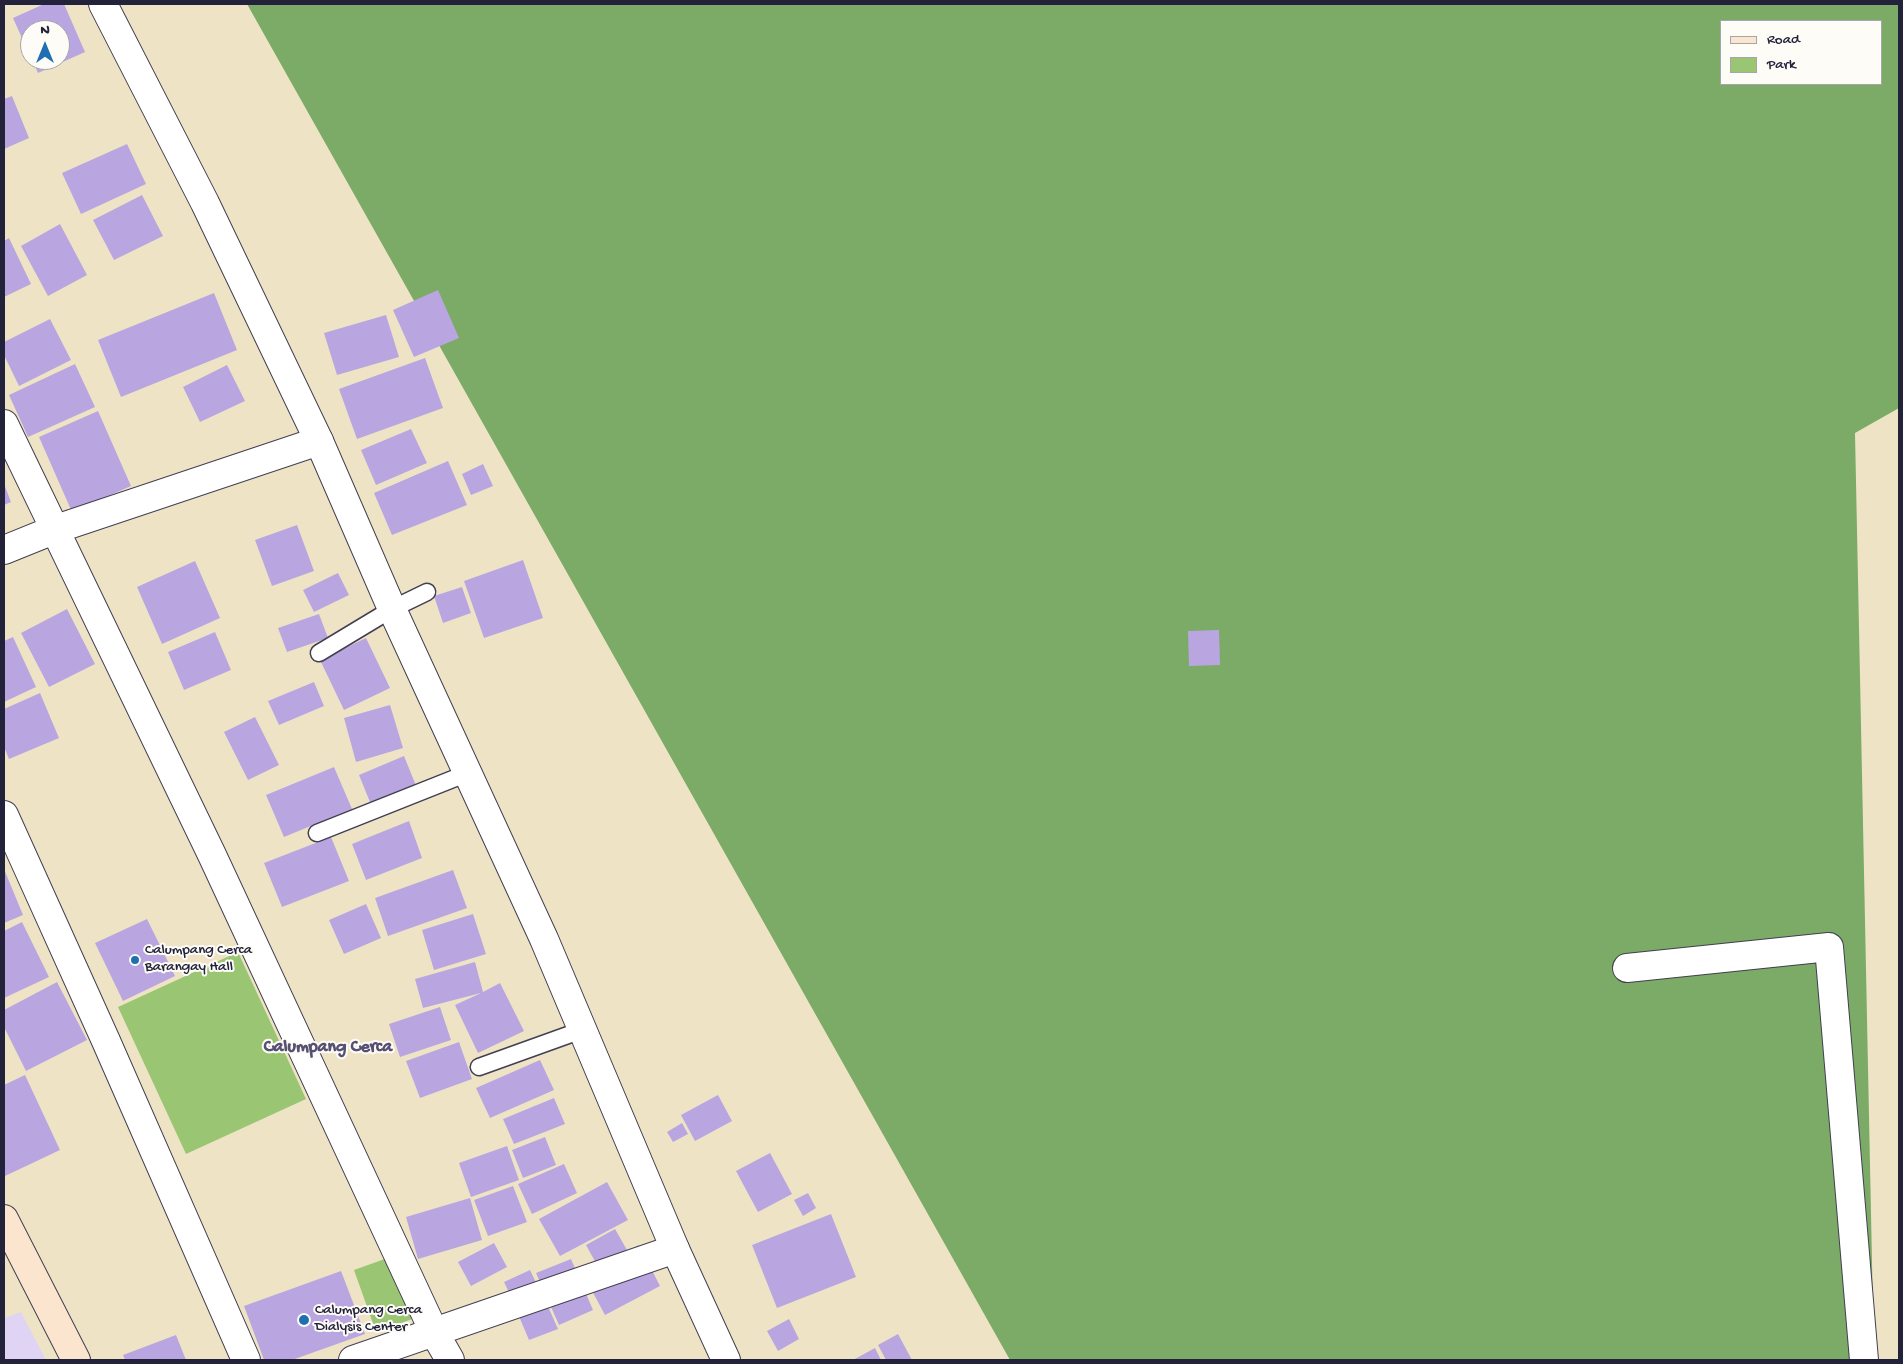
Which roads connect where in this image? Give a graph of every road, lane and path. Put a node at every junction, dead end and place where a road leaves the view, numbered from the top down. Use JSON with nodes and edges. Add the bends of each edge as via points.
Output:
{"nodes":[{"id":1,"x":102,"y":4,"type":"edge"},
{"id":2,"x":4,"y":424,"type":"edge"},
{"id":3,"x":319,"y":441,"type":"junction"},
{"id":4,"x":56,"y":529,"type":"junction"},
{"id":5,"x":4,"y":550,"type":"edge"},
{"id":6,"x":427,"y":592,"type":"dead end"},
{"id":7,"x":392,"y":609,"type":"junction"},
{"id":8,"x":319,"y":653,"type":"dead end"},
{"id":9,"x":468,"y":773,"type":"junction"},
{"id":10,"x":4,"y":815,"type":"edge"},
{"id":11,"x":317,"y":834,"type":"dead end"},
{"id":12,"x":1627,"y":968,"type":"dead end"},
{"id":13,"x":582,"y":1030,"type":"junction"},
{"id":14,"x":479,"y":1067,"type":"dead end"},
{"id":15,"x":4,"y":1219,"type":"edge"},
{"id":16,"x":675,"y":1248,"type":"junction"},
{"id":17,"x":434,"y":1332,"type":"junction"},
{"id":18,"x":76,"y":1360,"type":"edge"},
{"id":19,"x":246,"y":1360,"type":"edge"},
{"id":20,"x":353,"y":1360,"type":"edge"},
{"id":21,"x":450,"y":1360,"type":"edge"},
{"id":22,"x":726,"y":1360,"type":"edge"},
{"id":23,"x":1864,"y":1360,"type":"edge"}],
"edges":[{"from":1,"to":3,"type":"street","via":[[205,203]]},
{"from":2,"to":4,"type":"street"},
{"from":3,"to":4,"type":"street"},
{"from":3,"to":7,"type":"street"},
{"from":4,"to":5,"type":"street"},
{"from":4,"to":17,"type":"street"},
{"from":6,"to":7,"type":"lane"},
{"from":7,"to":8,"type":"lane"},
{"from":7,"to":9,"type":"street"},
{"from":9,"to":11,"type":"lane"},
{"from":9,"to":13,"type":"street"},
{"from":10,"to":19,"type":"street"},
{"from":12,"to":23,"type":"street","via":[[1829,947]]},
{"from":13,"to":14,"type":"lane"},
{"from":13,"to":16,"type":"street"},
{"from":15,"to":18,"type":"main road"},
{"from":16,"to":17,"type":"street"},
{"from":16,"to":22,"type":"street"},
{"from":17,"to":20,"type":"street"},
{"from":17,"to":21,"type":"street"}]}
